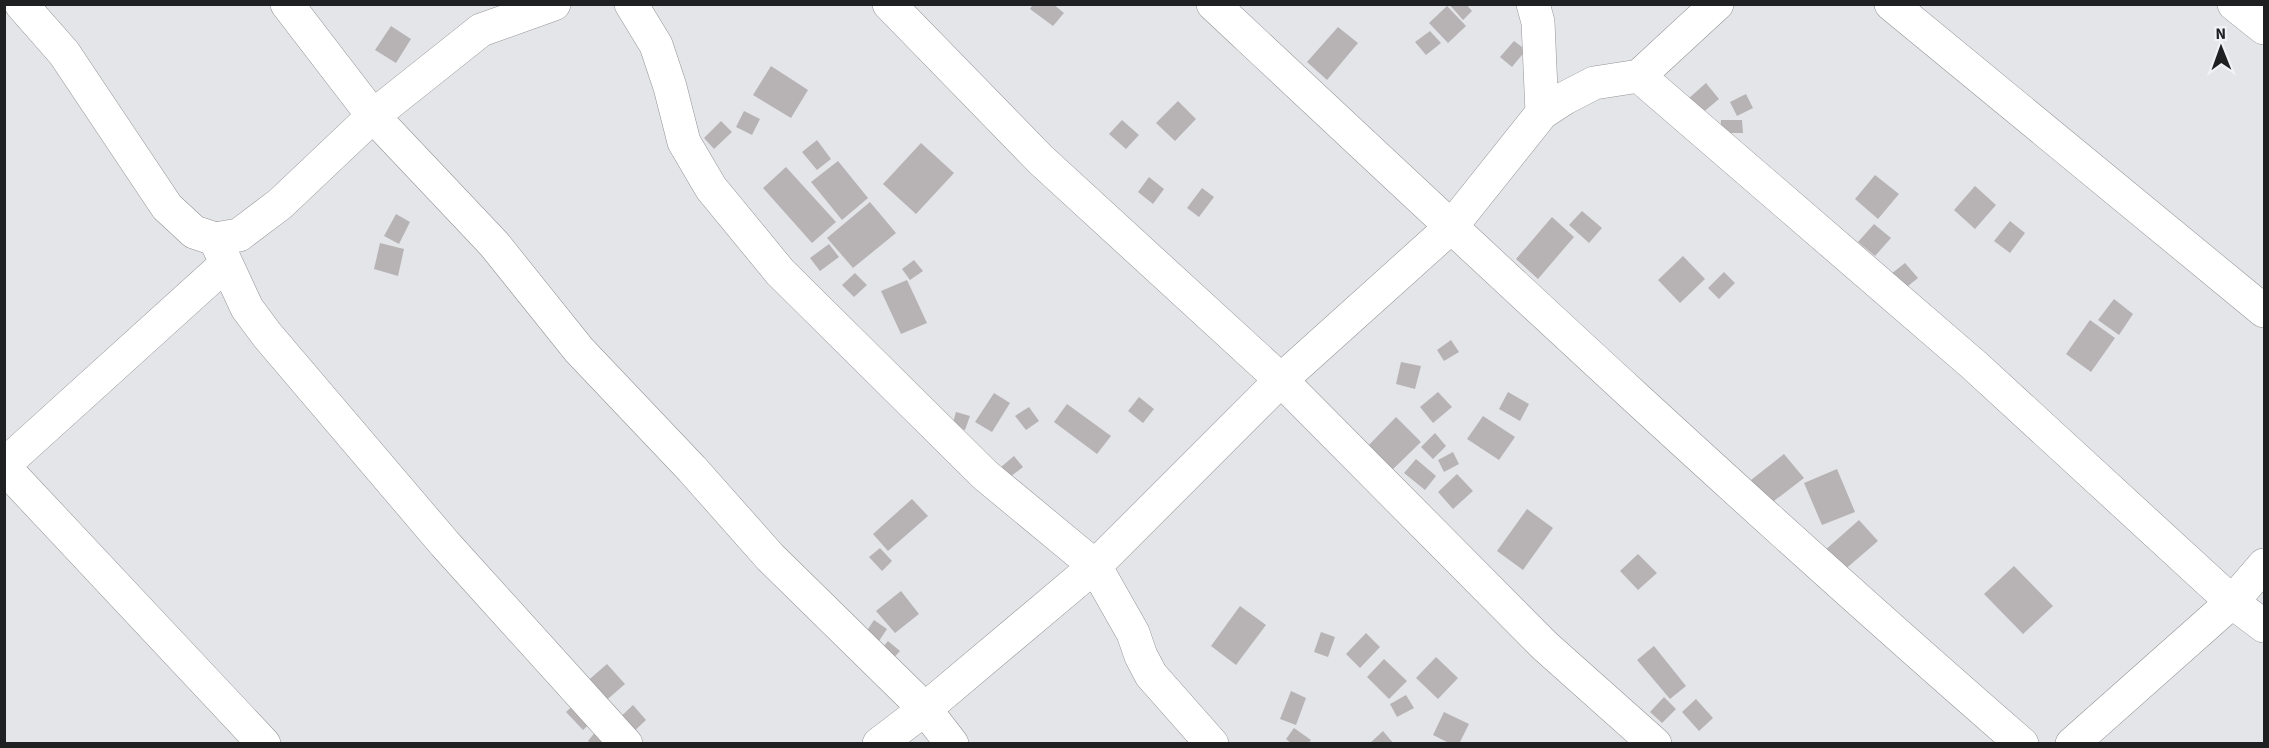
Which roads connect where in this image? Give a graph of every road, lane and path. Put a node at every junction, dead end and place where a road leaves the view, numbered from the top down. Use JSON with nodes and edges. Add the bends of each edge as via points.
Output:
{"nodes":[{"id":1,"x":21,"y":4,"type":"edge"},
{"id":2,"x":287,"y":4,"type":"edge"},
{"id":3,"x":554,"y":4,"type":"edge"},
{"id":4,"x":632,"y":4,"type":"edge"},
{"id":5,"x":889,"y":4,"type":"edge"},
{"id":6,"x":1213,"y":4,"type":"edge"},
{"id":7,"x":1533,"y":4,"type":"edge"},
{"id":8,"x":1717,"y":4,"type":"edge"},
{"id":9,"x":1892,"y":4,"type":"edge"},
{"id":10,"x":2234,"y":4,"type":"edge"},
{"id":11,"x":2265,"y":28,"type":"edge"},
{"id":12,"x":1639,"y":76,"type":"junction"},
{"id":13,"x":1542,"y":113,"type":"junction"},
{"id":14,"x":373,"y":116,"type":"junction"},
{"id":15,"x":1451,"y":227,"type":"junction"},
{"id":16,"x":220,"y":252,"type":"junction"},
{"id":17,"x":2265,"y":311,"type":"edge"},
{"id":18,"x":1281,"y":380,"type":"junction"},
{"id":19,"x":4,"y":466,"type":"edge"},
{"id":20,"x":2265,"y":565,"type":"edge"},
{"id":21,"x":1095,"y":566,"type":"junction"},
{"id":22,"x":2232,"y":602,"type":"junction"},
{"id":23,"x":2265,"y":626,"type":"edge"},
{"id":24,"x":925,"y":709,"type":"junction"},
{"id":25,"x":264,"y":744,"type":"edge"},
{"id":26,"x":626,"y":744,"type":"edge"},
{"id":27,"x":879,"y":744,"type":"edge"},
{"id":28,"x":952,"y":744,"type":"edge"},
{"id":29,"x":1212,"y":744,"type":"edge"},
{"id":30,"x":1655,"y":744,"type":"edge"},
{"id":31,"x":2022,"y":744,"type":"edge"},
{"id":32,"x":2072,"y":744,"type":"edge"}],
"edges":[{"from":1,"to":16,"type":"street","via":[[64,53],[167,207]]},
{"from":2,"to":14,"type":"street"},
{"from":3,"to":14,"type":"street","via":[[481,30]]},
{"from":4,"to":21,"type":"street","via":[[656,45],[684,142],[711,188],[773,263],[985,475]]},
{"from":5,"to":18,"type":"street","via":[[1041,160]]},
{"from":6,"to":15,"type":"street"},
{"from":7,"to":13,"type":"street","via":[[1538,22]]},
{"from":8,"to":12,"type":"street"},
{"from":9,"to":17,"type":"street"},
{"from":10,"to":11,"type":"street"},
{"from":12,"to":13,"type":"street","via":[[1594,83]]},
{"from":12,"to":22,"type":"street","via":[[1974,365]]},
{"from":13,"to":15,"type":"street"},
{"from":14,"to":16,"type":"street","via":[[280,204]]},
{"from":14,"to":24,"type":"street","via":[[494,244],[579,350],[770,557]]},
{"from":15,"to":18,"type":"street"},
{"from":15,"to":31,"type":"street"},
{"from":16,"to":19,"type":"street"},
{"from":16,"to":26,"type":"street","via":[[247,308],[267,335],[445,544]]},
{"from":18,"to":21,"type":"street"},
{"from":18,"to":30,"type":"street","via":[[1545,646]]},
{"from":19,"to":25,"type":"street"},
{"from":20,"to":22,"type":"street"},
{"from":21,"to":24,"type":"street"},
{"from":21,"to":29,"type":"street","via":[[1133,633],[1151,675]]},
{"from":22,"to":23,"type":"street"},
{"from":22,"to":32,"type":"street"},
{"from":24,"to":27,"type":"street"},
{"from":24,"to":28,"type":"street"}]}
